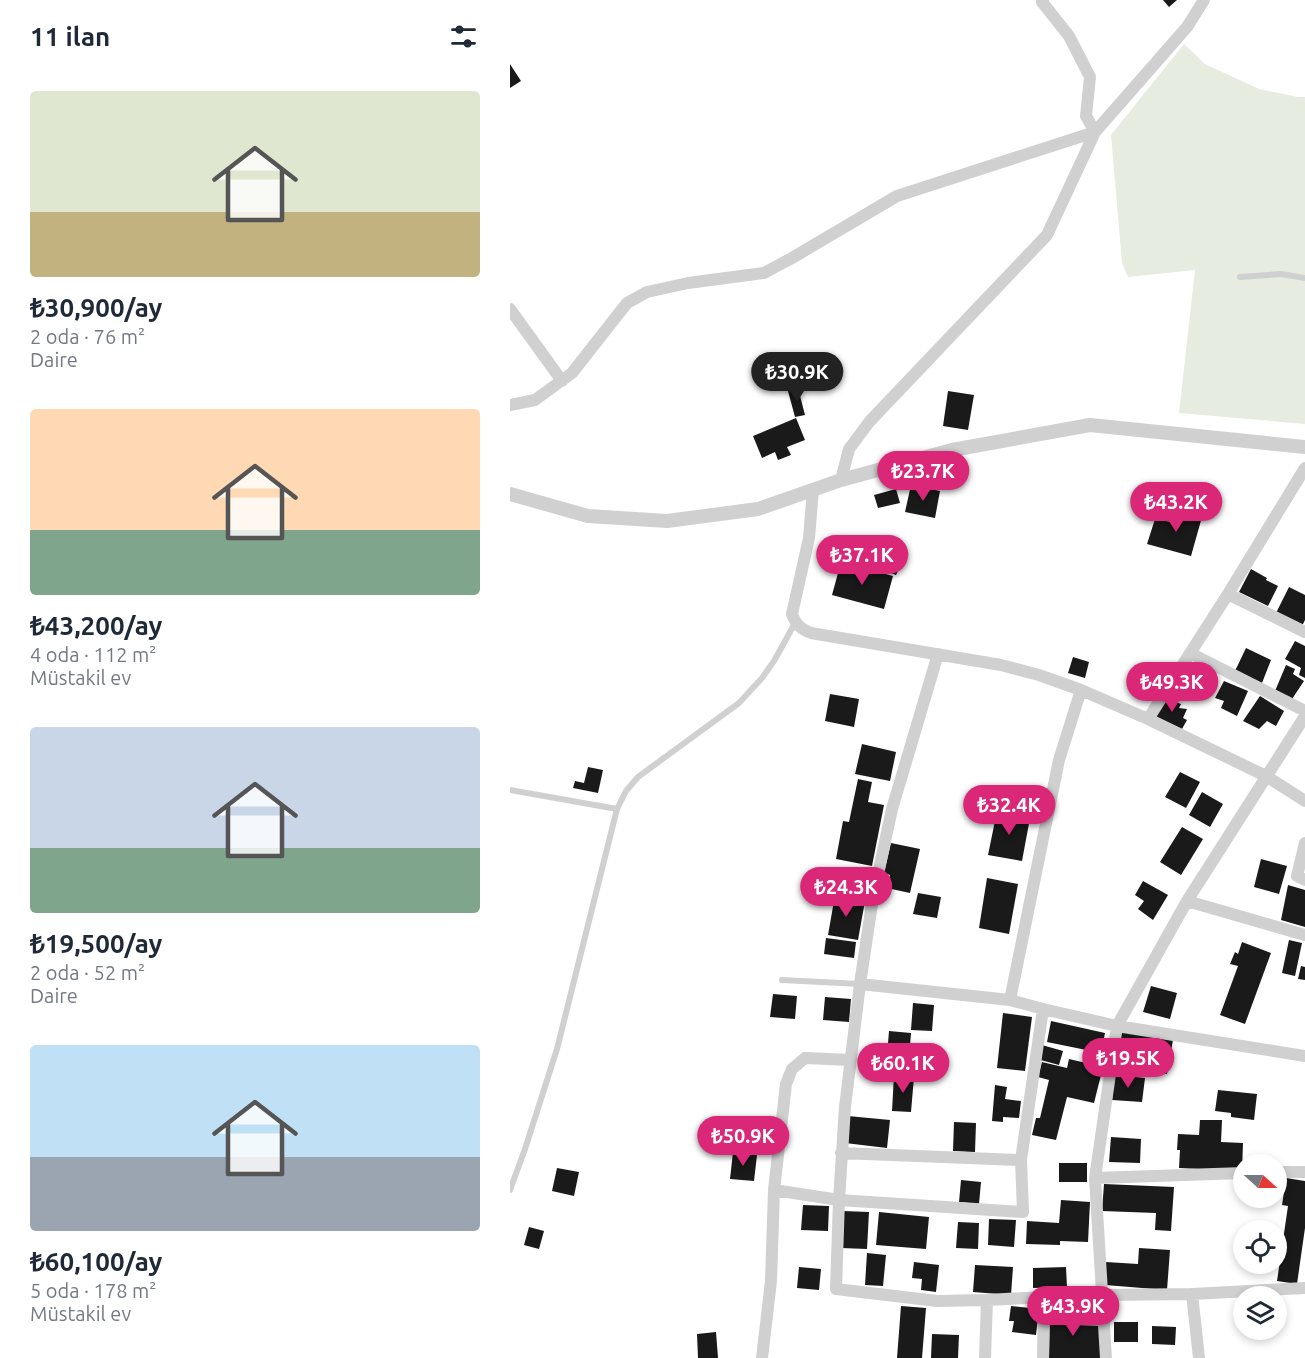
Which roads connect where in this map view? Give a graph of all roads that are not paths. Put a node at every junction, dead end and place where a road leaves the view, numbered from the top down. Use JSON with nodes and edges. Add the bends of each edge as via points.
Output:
{"nodes":[{"id":1,"x":1043,"y":0,"type":"edge"},
{"id":2,"x":1204,"y":0,"type":"edge"},
{"id":3,"x":1095,"y":132,"type":"junction"},
{"id":4,"x":1240,"y":277,"type":"dead end"},
{"id":5,"x":1305,"y":278,"type":"edge"},
{"id":6,"x":510,"y":309,"type":"edge"},
{"id":7,"x":562,"y":381,"type":"junction"},
{"id":8,"x":510,"y":405,"type":"edge"},
{"id":9,"x":1305,"y":447,"type":"edge"},
{"id":10,"x":1305,"y":468,"type":"edge"},
{"id":11,"x":841,"y":480,"type":"junction"},
{"id":12,"x":813,"y":490,"type":"junction"},
{"id":13,"x":510,"y":494,"type":"edge"},
{"id":14,"x":1228,"y":594,"type":"junction"},
{"id":15,"x":795,"y":623,"type":"junction"},
{"id":16,"x":1305,"y":632,"type":"edge"},
{"id":17,"x":1190,"y":653,"type":"junction"},
{"id":18,"x":938,"y":654,"type":"junction"},
{"id":19,"x":1081,"y":690,"type":"junction"},
{"id":20,"x":1305,"y":711,"type":"edge"},
{"id":21,"x":1305,"y":716,"type":"edge"},
{"id":22,"x":1148,"y":719,"type":"junction"},
{"id":23,"x":1266,"y":776,"type":"junction"},
{"id":24,"x":510,"y":790,"type":"edge"},
{"id":25,"x":1305,"y":801,"type":"edge"},
{"id":26,"x":617,"y":809,"type":"junction"},
{"id":27,"x":1305,"y":843,"type":"edge"},
{"id":28,"x":1305,"y":880,"type":"edge"},
{"id":29,"x":1187,"y":901,"type":"junction"},
{"id":30,"x":1305,"y":935,"type":"edge"},
{"id":31,"x":782,"y":980,"type":"dead end"},
{"id":32,"x":860,"y":984,"type":"junction"},
{"id":33,"x":1010,"y":1000,"type":"junction"},
{"id":34,"x":1042,"y":1009,"type":"junction"},
{"id":35,"x":1118,"y":1026,"type":"junction"},
{"id":36,"x":1305,"y":1056,"type":"edge"},
{"id":37,"x":851,"y":1060,"type":"junction"},
{"id":38,"x":841,"y":1153,"type":"junction"},
{"id":39,"x":1021,"y":1160,"type":"junction"},
{"id":40,"x":1287,"y":1172,"type":"edge"},
{"id":41,"x":1305,"y":1172,"type":"edge"},
{"id":42,"x":1233,"y":1173,"type":"edge"},
{"id":43,"x":1095,"y":1178,"type":"junction"},
{"id":44,"x":510,"y":1190,"type":"edge"},
{"id":45,"x":774,"y":1190,"type":"junction"},
{"id":46,"x":839,"y":1200,"type":"junction"},
{"id":47,"x":1305,"y":1288,"type":"edge"},
{"id":48,"x":1192,"y":1294,"type":"junction"},
{"id":49,"x":1103,"y":1295,"type":"junction"},
{"id":50,"x":1044,"y":1297,"type":"junction"},
{"id":51,"x":987,"y":1300,"type":"junction"},
{"id":52,"x":762,"y":1358,"type":"edge"},
{"id":53,"x":985,"y":1358,"type":"edge"},
{"id":54,"x":1043,"y":1358,"type":"edge"},
{"id":55,"x":1106,"y":1358,"type":"edge"},
{"id":56,"x":1199,"y":1358,"type":"edge"}],
"edges":[{"from":1,"to":3,"type":"street","via":[[1069,36],[1090,77],[1086,116]]},
{"from":2,"to":3,"type":"street","via":[[1187,27]]},
{"from":3,"to":7,"type":"street","via":[[897,196],[764,273],[647,292],[627,303]]},
{"from":3,"to":11,"type":"street","via":[[1047,235],[870,421],[849,449]]},
{"from":4,"to":5,"type":"lane","via":[[1281,274]]},
{"from":6,"to":7,"type":"street"},
{"from":7,"to":8,"type":"street","via":[[535,400]]},
{"from":9,"to":11,"type":"street","via":[[1090,425],[952,450]]},
{"from":10,"to":14,"type":"street"},
{"from":11,"to":12,"type":"street"},
{"from":12,"to":13,"type":"street","via":[[758,508],[666,521],[588,516]]},
{"from":12,"to":15,"type":"street","via":[[809,538],[792,614]]},
{"from":14,"to":16,"type":"street"},
{"from":14,"to":17,"type":"street"},
{"from":15,"to":18,"type":"street","via":[[811,633]]},
{"from":15,"to":26,"type":"lane","via":[[774,661],[751,691],[639,777]]},
{"from":17,"to":20,"type":"street"},
{"from":17,"to":22,"type":"street"},
{"from":18,"to":19,"type":"street","via":[[1001,665]]},
{"from":18,"to":32,"type":"street","via":[[892,809]]},
{"from":19,"to":22,"type":"street"},
{"from":19,"to":33,"type":"street","via":[[1059,760]]},
{"from":21,"to":23,"type":"street"},
{"from":22,"to":23,"type":"street"},
{"from":23,"to":25,"type":"street"},
{"from":23,"to":29,"type":"street"},
{"from":24,"to":26,"type":"lane"},
{"from":26,"to":44,"type":"lane","via":[[557,1049]]},
{"from":27,"to":28,"type":"street","via":[[1297,876]]},
{"from":29,"to":30,"type":"street"},
{"from":29,"to":35,"type":"street"},
{"from":31,"to":32,"type":"lane"},
{"from":32,"to":33,"type":"street"},
{"from":32,"to":37,"type":"street"},
{"from":33,"to":34,"type":"street"},
{"from":34,"to":35,"type":"street"},
{"from":34,"to":39,"type":"street"},
{"from":35,"to":36,"type":"street"},
{"from":35,"to":43,"type":"street"},
{"from":37,"to":38,"type":"street"},
{"from":37,"to":45,"type":"street","via":[[805,1058],[792,1069],[786,1084]]},
{"from":38,"to":39,"type":"street"},
{"from":38,"to":46,"type":"street"},
{"from":39,"to":46,"type":"street","via":[[1023,1212]]},
{"from":40,"to":41,"type":"street"},
{"from":42,"to":43,"type":"street"},
{"from":43,"to":49,"type":"street"},
{"from":45,"to":46,"type":"street"},
{"from":45,"to":52,"type":"street","via":[[771,1281]]},
{"from":46,"to":51,"type":"street","via":[[836,1289],[937,1301]]},
{"from":47,"to":48,"type":"street"},
{"from":48,"to":49,"type":"street"},
{"from":48,"to":56,"type":"street"},
{"from":49,"to":50,"type":"street"},
{"from":49,"to":55,"type":"street"},
{"from":50,"to":51,"type":"street"},
{"from":50,"to":54,"type":"street"},
{"from":51,"to":53,"type":"street"}]}
